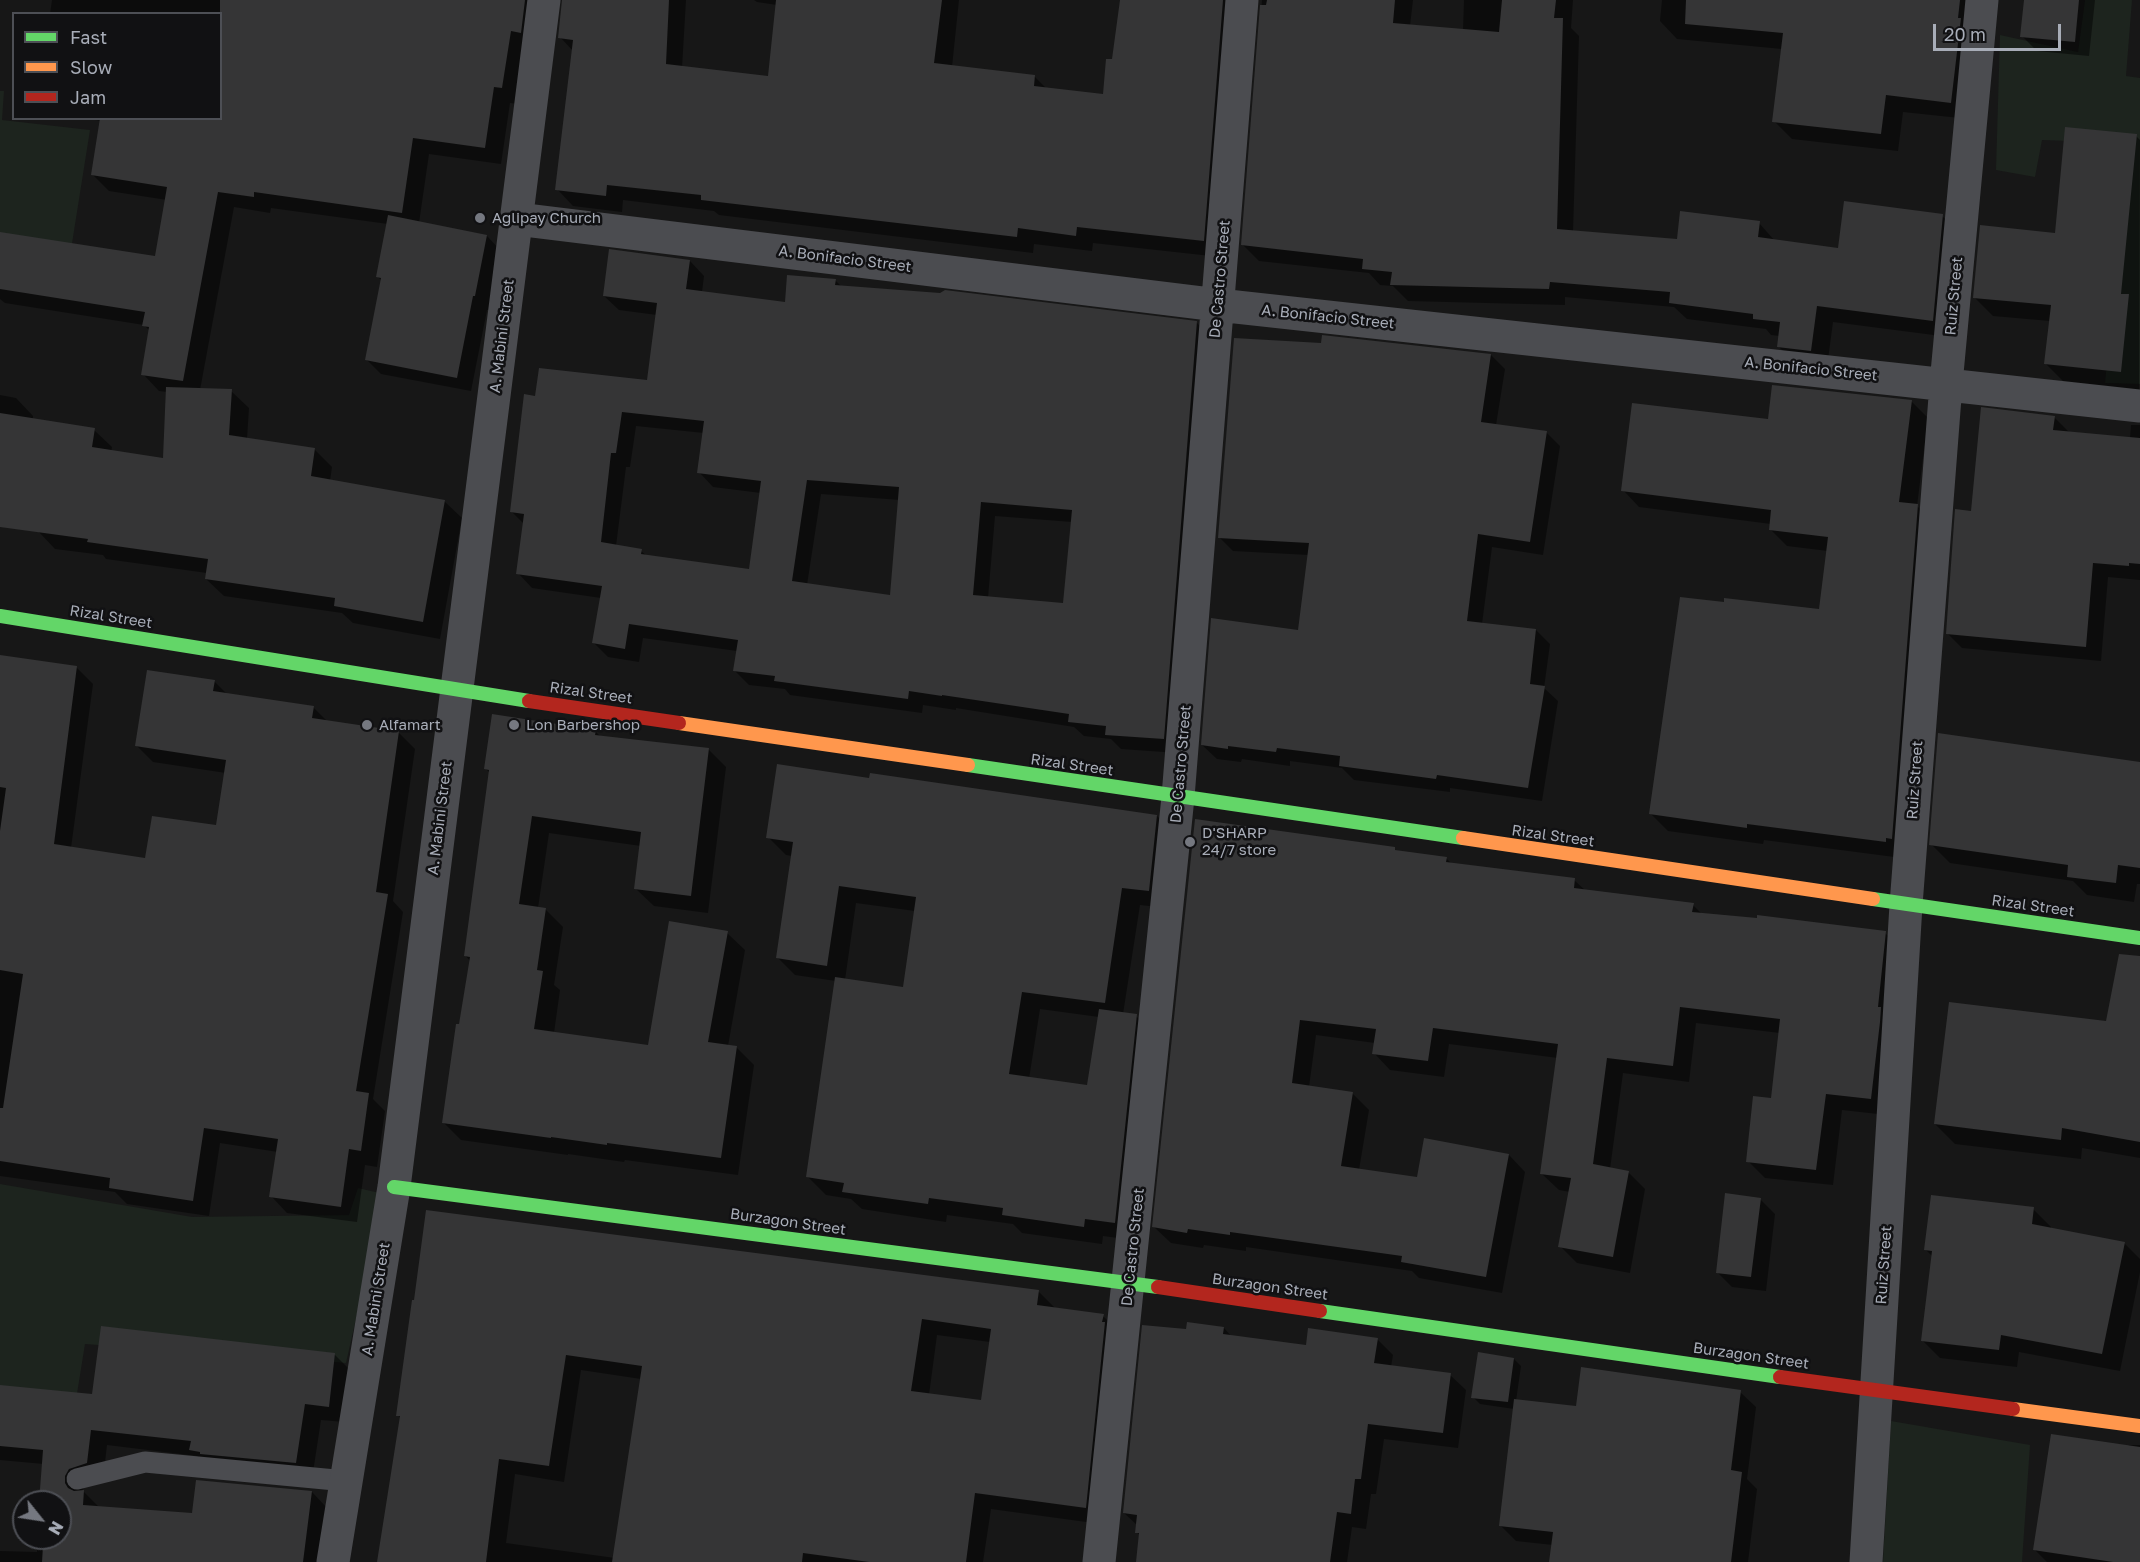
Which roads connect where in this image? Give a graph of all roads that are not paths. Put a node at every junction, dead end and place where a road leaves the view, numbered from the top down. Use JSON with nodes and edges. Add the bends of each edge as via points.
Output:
{"nodes":[{"id":1,"x":544,"y":0,"type":"edge"},
{"id":2,"x":1242,"y":0,"type":"edge"},
{"id":3,"x":1982,"y":0,"type":"edge"},
{"id":4,"x":517,"y":219,"type":"junction"},
{"id":5,"x":1218,"y":305,"type":"junction"},
{"id":6,"x":1946,"y":384,"type":"junction"},
{"id":7,"x":2140,"y":405,"type":"edge"},
{"id":8,"x":0,"y":616,"type":"edge"},
{"id":9,"x":456,"y":690,"type":"junction"},
{"id":10,"x":1178,"y":797,"type":"junction"},
{"id":11,"x":1906,"y":905,"type":"junction"},
{"id":12,"x":2140,"y":938,"type":"edge"},
{"id":13,"x":394,"y":1186,"type":"junction"},
{"id":14,"x":1130,"y":1283,"type":"junction"},
{"id":15,"x":1876,"y":1391,"type":"junction"},
{"id":16,"x":2140,"y":1426,"type":"edge"},
{"id":17,"x":77,"y":1479,"type":"dead end"},
{"id":18,"x":346,"y":1481,"type":"junction"},
{"id":19,"x":333,"y":1562,"type":"edge"},
{"id":20,"x":1099,"y":1562,"type":"edge"},
{"id":21,"x":1866,"y":1562,"type":"edge"}],
"edges":[{"from":1,"to":4,"type":"street","name":"A. Mabini Street"},
{"from":2,"to":5,"type":"street","name":"De Castro Street"},
{"from":3,"to":6,"type":"street","name":"Ruiz Street"},
{"from":4,"to":5,"type":"street","name":"A. Bonifacio Street"},
{"from":4,"to":9,"type":"street","name":"A. Mabini Street"},
{"from":5,"to":6,"type":"street","name":"A. Bonifacio Street"},
{"from":5,"to":10,"type":"street","name":"De Castro Street"},
{"from":6,"to":7,"type":"street","name":"A. Bonifacio Street"},
{"from":6,"to":11,"type":"street","name":"Ruiz Street"},
{"from":8,"to":9,"type":"main road","name":"Rizal Street"},
{"from":9,"to":10,"type":"main road","name":"Rizal Street"},
{"from":9,"to":13,"type":"street","name":"A. Mabini Street"},
{"from":10,"to":11,"type":"main road","name":"Rizal Street"},
{"from":10,"to":14,"type":"street","name":"De Castro Street"},
{"from":11,"to":12,"type":"main road","name":"Rizal Street"},
{"from":11,"to":15,"type":"street","name":"Ruiz Street"},
{"from":13,"to":14,"type":"main road","name":"Burzagon Street"},
{"from":13,"to":18,"type":"street","name":"A. Mabini Street"},
{"from":14,"to":15,"type":"main road","name":"Burzagon Street"},
{"from":14,"to":20,"type":"street","name":"De Castro Street"},
{"from":15,"to":16,"type":"main road","name":"Burzagon Street"},
{"from":15,"to":21,"type":"street","name":"Ruiz Street"},
{"from":17,"to":18,"type":"lane","via":[[145,1462]]},
{"from":18,"to":19,"type":"street","name":"A. Mabini Street"}]}
